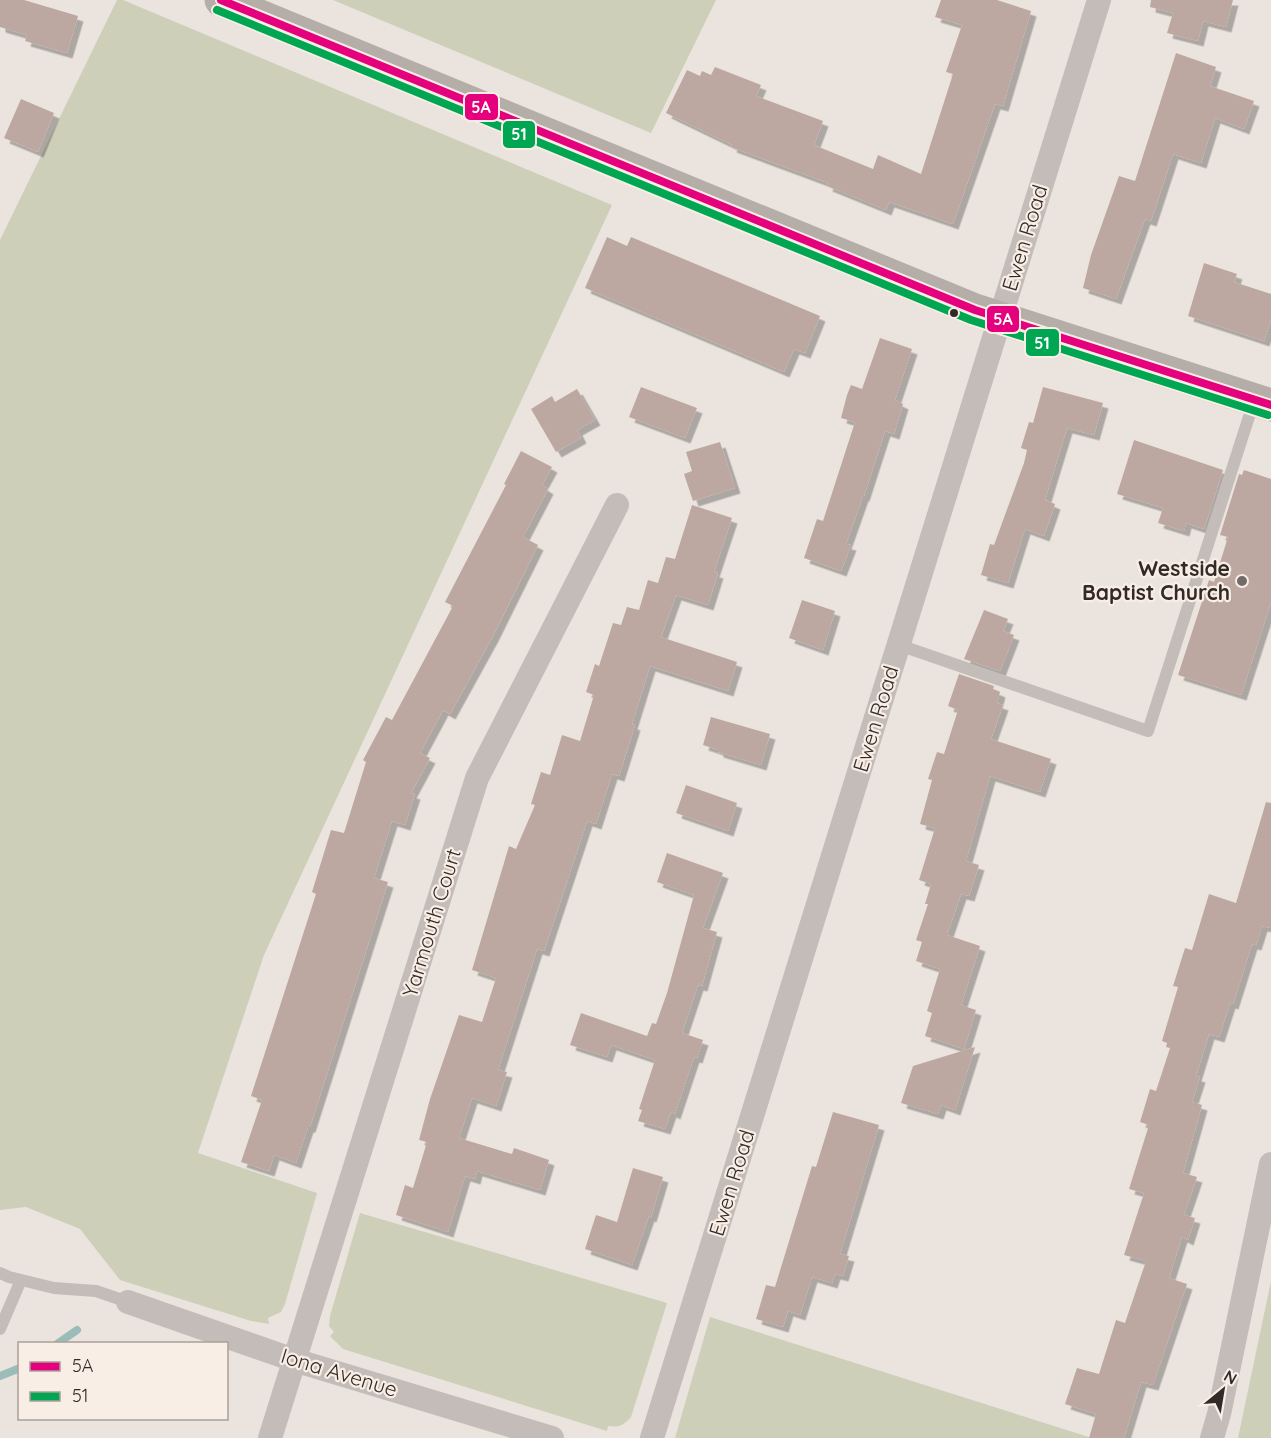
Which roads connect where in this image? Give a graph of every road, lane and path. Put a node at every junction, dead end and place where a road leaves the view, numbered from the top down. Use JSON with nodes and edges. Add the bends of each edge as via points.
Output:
{"nodes":[{"id":1,"x":221,"y":0,"type":"edge"},
{"id":2,"x":1099,"y":0,"type":"edge"},
{"id":3,"x":1000,"y":318,"type":"junction"},
{"id":4,"x":1263,"y":403,"type":"edge"},
{"id":5,"x":616,"y":505,"type":"dead end"},
{"id":6,"x":899,"y":645,"type":"junction"},
{"id":7,"x":1271,"y":1164,"type":"edge"},
{"id":8,"x":0,"y":1273,"type":"edge"},
{"id":9,"x":21,"y":1280,"type":"junction"},
{"id":10,"x":128,"y":1302,"type":"joint"},
{"id":11,"x":0,"y":1329,"type":"edge"},
{"id":12,"x":294,"y":1360,"type":"junction"},
{"id":13,"x":270,"y":1438,"type":"edge"},
{"id":14,"x":552,"y":1438,"type":"edge"},
{"id":15,"x":652,"y":1438,"type":"edge"},
{"id":16,"x":1212,"y":1438,"type":"edge"}],
"edges":[{"from":1,"to":3,"type":"street"},
{"from":2,"to":3,"type":"street","name":"Ewen Road"},
{"from":3,"to":4,"type":"street"},
{"from":3,"to":6,"type":"street","name":"Ewen Road"},
{"from":4,"to":6,"type":"lane","via":[[1148,731]]},
{"from":5,"to":12,"type":"street","name":"Yarmouth Court","via":[[477,778]]},
{"from":6,"to":15,"type":"street","name":"Ewen Road"},
{"from":7,"to":16,"type":"street"},
{"from":8,"to":9,"type":"lane"},
{"from":9,"to":10,"type":"lane","via":[[96,1292]]},
{"from":9,"to":11,"type":"lane"},
{"from":10,"to":12,"type":"street","name":"Iona Avenue"},
{"from":12,"to":13,"type":"street","name":"Yarmouth Court"},
{"from":12,"to":14,"type":"street","name":"Iona Avenue"}]}
